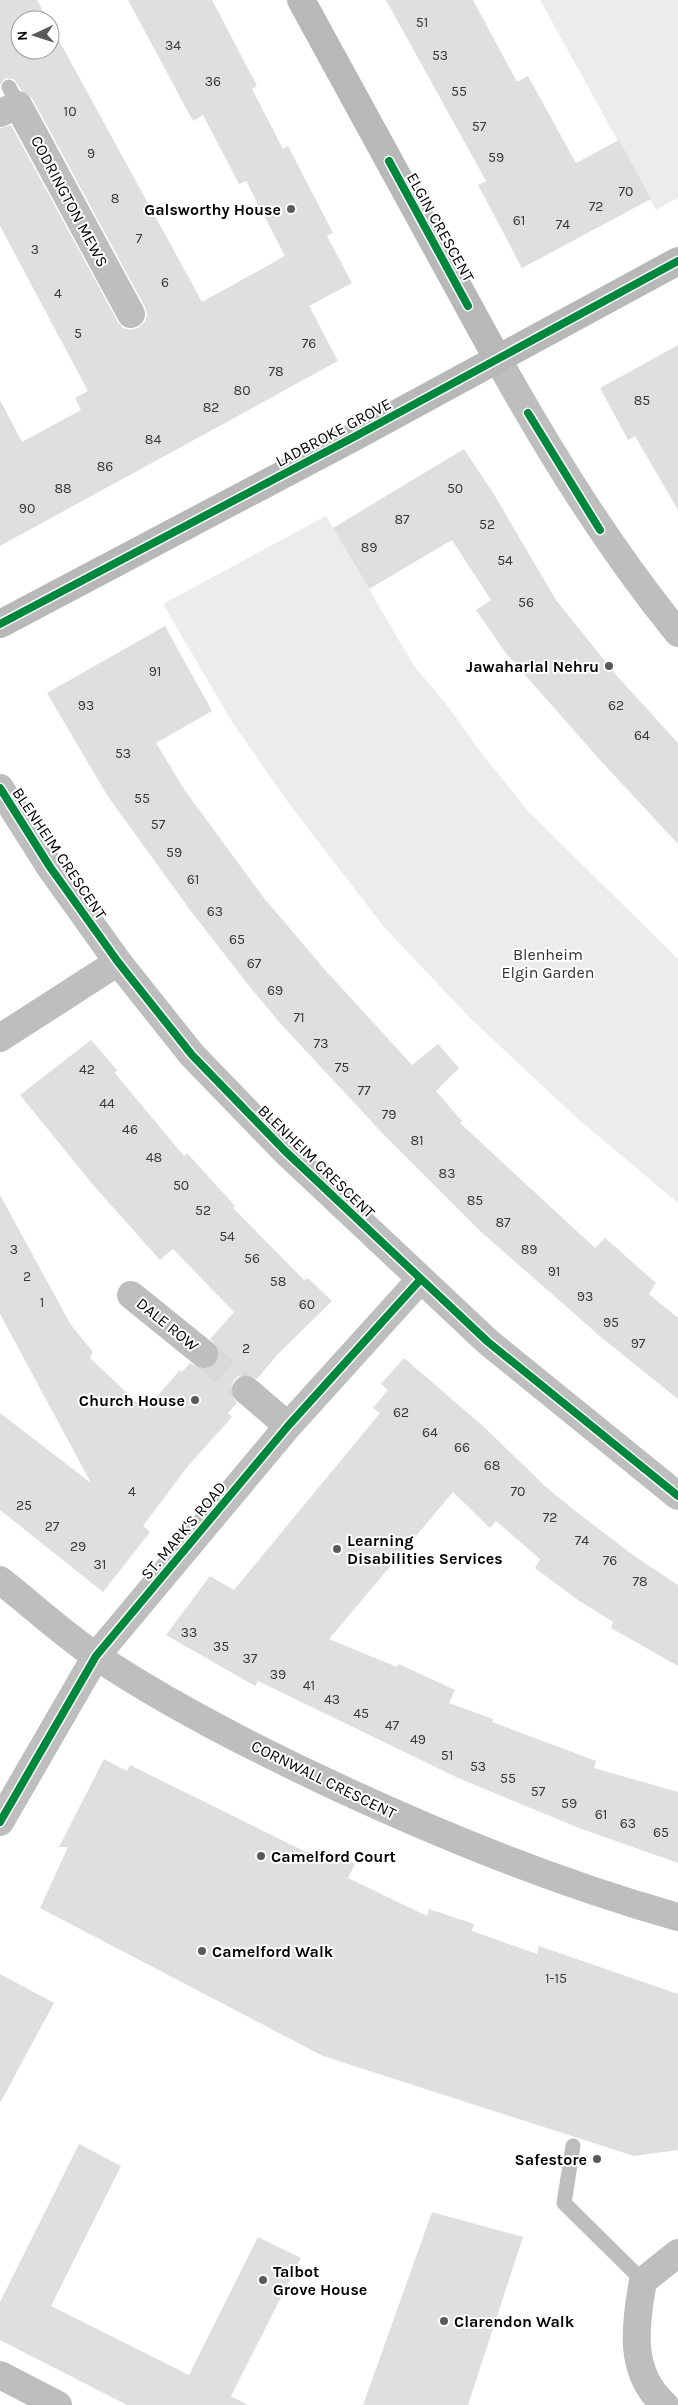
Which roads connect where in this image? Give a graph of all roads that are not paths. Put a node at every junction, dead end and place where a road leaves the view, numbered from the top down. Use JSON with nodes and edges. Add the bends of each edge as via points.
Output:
{"nodes":[{"id":1,"x":301,"y":0,"type":"edge"},
{"id":2,"x":9,"y":102,"type":"edge"},
{"id":3,"x":678,"y":260,"type":"edge"},
{"id":4,"x":131,"y":314,"type":"dead end"},
{"id":5,"x":496,"y":358,"type":"junction"},
{"id":6,"x":0,"y":624,"type":"edge"},
{"id":7,"x":678,"y":633,"type":"edge"},
{"id":8,"x":0,"y":788,"type":"edge"},
{"id":9,"x":118,"y":962,"type":"junction"},
{"id":10,"x":0,"y":1038,"type":"edge"},
{"id":11,"x":420,"y":1280,"type":"junction"},
{"id":12,"x":131,"y":1295,"type":"dead end"},
{"id":13,"x":204,"y":1354,"type":"tunnel mouth"},
{"id":14,"x":246,"y":1390,"type":"tunnel mouth"},
{"id":15,"x":288,"y":1426,"type":"junction"},
{"id":16,"x":678,"y":1496,"type":"edge"},
{"id":17,"x":0,"y":1580,"type":"edge"},
{"id":18,"x":96,"y":1656,"type":"junction"},
{"id":19,"x":0,"y":1822,"type":"edge"},
{"id":20,"x":678,"y":1918,"type":"edge"},
{"id":21,"x":573,"y":2146,"type":"dead end"},
{"id":22,"x":678,"y":2253,"type":"edge"},
{"id":23,"x":643,"y":2281,"type":"junction"},
{"id":24,"x":0,"y":2375,"type":"edge"},
{"id":25,"x":58,"y":2405,"type":"edge"},
{"id":26,"x":665,"y":2405,"type":"edge"}],
"edges":[{"from":1,"to":5,"type":"main road","name":"ELGIN CRESCENT"},
{"from":2,"to":4,"type":"street","name":"CODRINGTON MEWS"},
{"from":3,"to":5,"type":"main road","name":"LADBROKE GROVE"},
{"from":5,"to":6,"type":"main road","name":"LADBROKE GROVE","via":[[354,437]]},
{"from":5,"to":7,"type":"street","name":"ELGIN CRESCENT","via":[[600,530]]},
{"from":8,"to":9,"type":"street","name":"BLENHEIM CRESCENT","via":[[50,867]]},
{"from":9,"to":10,"type":"street"},
{"from":9,"to":11,"type":"street","name":"BLENHEIM CRESCENT","via":[[192,1055]]},
{"from":11,"to":15,"type":"street","name":"ST. MARK'S ROAD"},
{"from":11,"to":16,"type":"street","name":"BLENHEIM CRESCENT","via":[[502,1354]]},
{"from":12,"to":13,"type":"street","name":"DALE ROW"},
{"from":14,"to":15,"type":"street"},
{"from":15,"to":18,"type":"street","name":"ST. MARK'S ROAD"},
{"from":17,"to":18,"type":"street","name":"CORNWALL CRESCENT"},
{"from":18,"to":19,"type":"street","name":"ST. MARK'S ROAD"},
{"from":18,"to":20,"type":"street","name":"CORNWALL CRESCENT","via":[[195,1715],[383,1808],[498,1857]]},
{"from":21,"to":23,"type":"lane","via":[[564,2203]]},
{"from":22,"to":23,"type":"street"},
{"from":23,"to":26,"type":"street","via":[[635,2336],[641,2373]]},
{"from":24,"to":25,"type":"street"}]}
